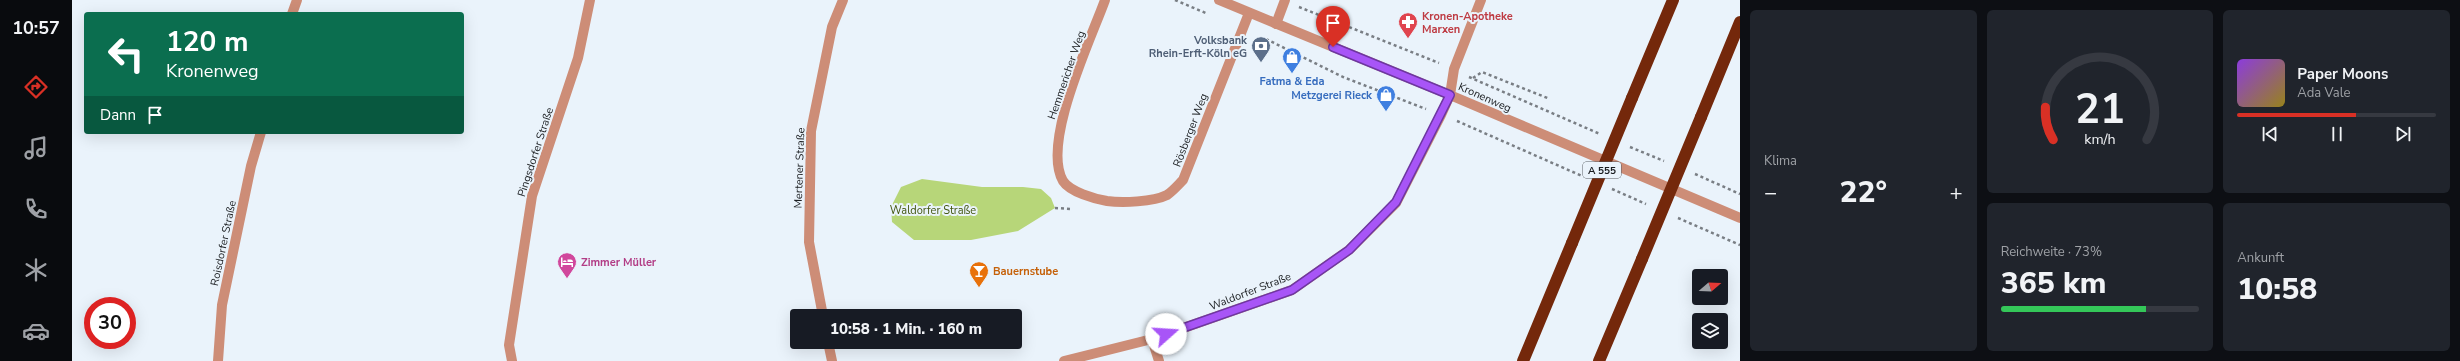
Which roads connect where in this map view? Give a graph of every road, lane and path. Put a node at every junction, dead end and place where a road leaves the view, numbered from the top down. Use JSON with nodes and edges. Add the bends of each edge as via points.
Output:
{"nodes":[{"id":1,"x":297,"y":0,"type":"edge"},
{"id":2,"x":590,"y":0,"type":"edge"},
{"id":3,"x":843,"y":0,"type":"edge"},
{"id":4,"x":1105,"y":0,"type":"edge"},
{"id":5,"x":1219,"y":0,"type":"edge"},
{"id":6,"x":1285,"y":0,"type":"edge"},
{"id":7,"x":1481,"y":0,"type":"edge"},
{"id":8,"x":1673,"y":0,"type":"edge"},
{"id":9,"x":293,"y":12,"type":"edge"},
{"id":10,"x":1249,"y":13,"type":"junction"},
{"id":11,"x":1740,"y":22,"type":"edge"},
{"id":12,"x":1276,"y":24,"type":"junction"},
{"id":13,"x":1454,"y":69,"type":"junction"},
{"id":14,"x":1473,"y":79,"type":"junction"},
{"id":15,"x":1450,"y":95,"type":"junction"},
{"id":16,"x":1550,"y":99,"type":"dead end"},
{"id":17,"x":259,"y":134,"type":"edge"},
{"id":18,"x":1603,"y":135,"type":"dead end"},
{"id":19,"x":1624,"y":144,"type":"dead end"},
{"id":20,"x":1668,"y":163,"type":"dead end"},
{"id":21,"x":1689,"y":172,"type":"dead end"},
{"id":22,"x":1740,"y":194,"type":"edge"},
{"id":23,"x":1108,"y":201,"type":"joint"},
{"id":24,"x":1740,"y":218,"type":"edge"},
{"id":25,"x":822,"y":309,"type":"edge"},
{"id":26,"x":1152,"y":340,"type":"junction"},
{"id":27,"x":829,"y":349,"type":"edge"},
{"id":28,"x":218,"y":361,"type":"edge"},
{"id":29,"x":512,"y":361,"type":"edge"},
{"id":30,"x":832,"y":361,"type":"edge"},
{"id":31,"x":1064,"y":361,"type":"edge"},
{"id":32,"x":1159,"y":361,"type":"edge"},
{"id":33,"x":1523,"y":361,"type":"edge"},
{"id":34,"x":1599,"y":361,"type":"edge"}],
"edges":[{"from":1,"to":9,"type":"street"},
{"from":2,"to":29,"type":"street","name":"Pingsdorfer Straße","via":[[578,58],[532,196],[508,345]]},
{"from":3,"to":25,"type":"street","name":"Mertener Straße","via":[[832,27],[811,131],[809,242]]},
{"from":4,"to":23,"type":"street","name":"Hemmericher Weg","via":[[1062,117],[1057,158],[1064,181],[1084,195]]},
{"from":5,"to":10,"type":"street","name":"Kronenweg"},
{"from":6,"to":12,"type":"street"},
{"from":6,"to":13,"type":"path"},
{"from":7,"to":13,"type":"street","name":"Waldorfer Straße"},
{"from":8,"to":33,"type":"highway","number":"A 555","bridge":true},
{"from":10,"to":12,"type":"street","name":"Kronenweg"},
{"from":10,"to":23,"type":"street","name":"Rösberger Weg","via":[[1183,180],[1167,195],[1140,202]]},
{"from":11,"to":34,"type":"highway","bridge":true},
{"from":12,"to":15,"type":"street","name":"Kronenweg"},
{"from":13,"to":14,"type":"path"},
{"from":13,"to":15,"type":"street","name":"Waldorfer Straße"},
{"from":14,"to":16,"type":"path","via":[[1482,72]]},
{"from":14,"to":18,"type":"path"},
{"from":15,"to":24,"type":"street","name":"Kronenweg"},
{"from":15,"to":26,"type":"street","name":"Waldorfer Straße","via":[[1396,202],[1349,250],[1292,290]]},
{"from":17,"to":28,"type":"street","name":"Roisdorfer Straße","via":[[222,305]]},
{"from":19,"to":20,"type":"path"},
{"from":21,"to":22,"type":"path"},
{"from":26,"to":31,"type":"street","name":"Waldorfer Straße"},
{"from":26,"to":32,"type":"street"},
{"from":27,"to":30,"type":"street"}]}
